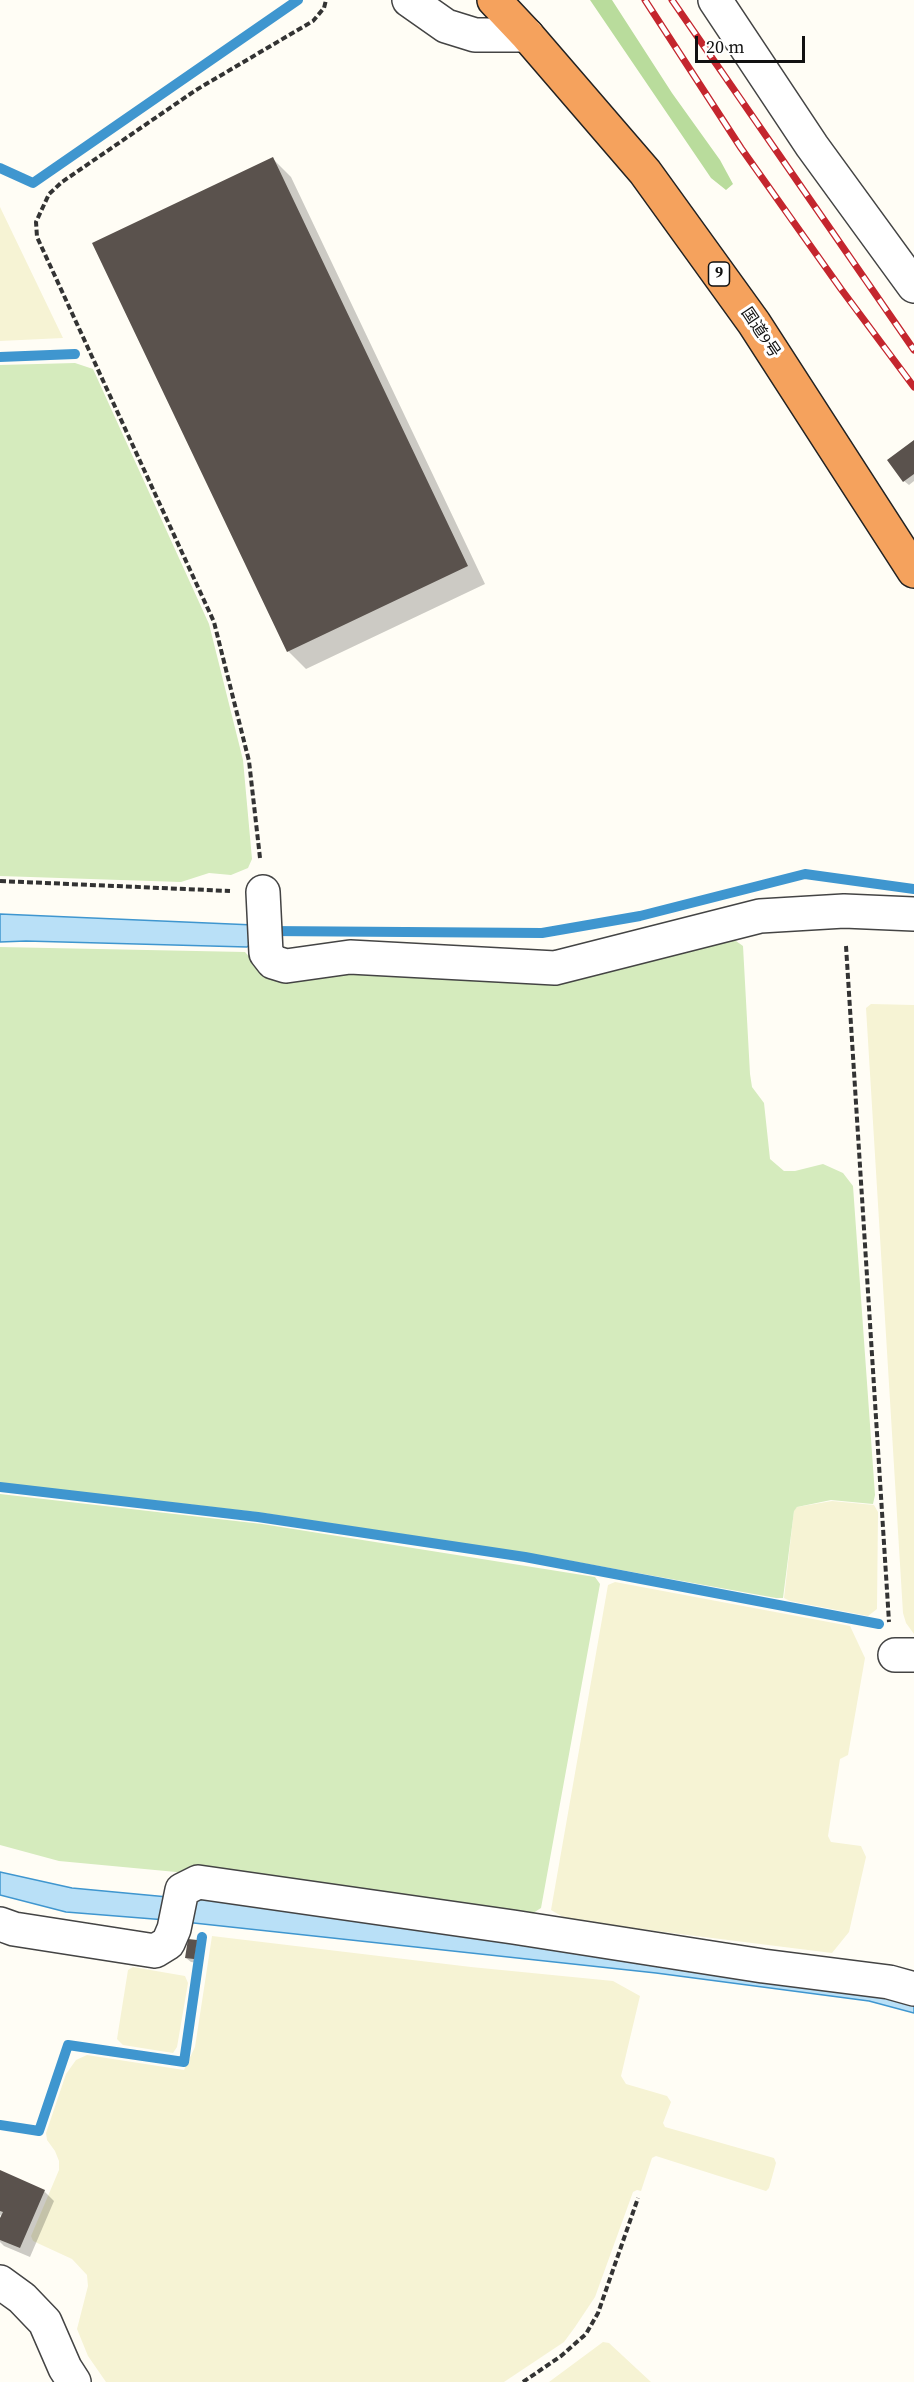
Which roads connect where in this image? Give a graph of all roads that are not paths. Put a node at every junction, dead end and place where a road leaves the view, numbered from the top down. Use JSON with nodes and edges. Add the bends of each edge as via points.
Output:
{"nodes":[{"id":1,"x":409,"y":0,"type":"edge"},
{"id":2,"x":494,"y":0,"type":"edge"},
{"id":3,"x":715,"y":0,"type":"edge"},
{"id":4,"x":527,"y":35,"type":"junction"},
{"id":5,"x":914,"y":285,"type":"edge"},
{"id":6,"x":914,"y":571,"type":"edge"},
{"id":7,"x":914,"y":914,"type":"edge"},
{"id":8,"x":264,"y":916,"type":"road end"},
{"id":9,"x":0,"y":1924,"type":"edge"},
{"id":10,"x":914,"y":1989,"type":"edge"},
{"id":11,"x":0,"y":2282,"type":"edge"},
{"id":12,"x":74,"y":2382,"type":"edge"}],
"edges":[{"from":1,"to":4,"type":"street","via":[[446,26],[475,35]]},
{"from":2,"to":4,"type":"highway","name":"国道9号","number":"9"},
{"from":3,"to":5,"type":"street","via":[[812,146]]},
{"from":4,"to":6,"type":"highway","name":"国道9号","number":"9","via":[[645,171],[754,323]]},
{"from":7,"to":8,"type":"street","via":[[844,911],[744,919],[555,968],[350,957],[285,966],[273,962],[266,953]]},
{"from":9,"to":10,"type":"street","via":[[155,1951],[168,1943],[182,1890],[198,1882],[889,1982]]},
{"from":11,"to":12,"type":"street","via":[[45,2322]]}]}
